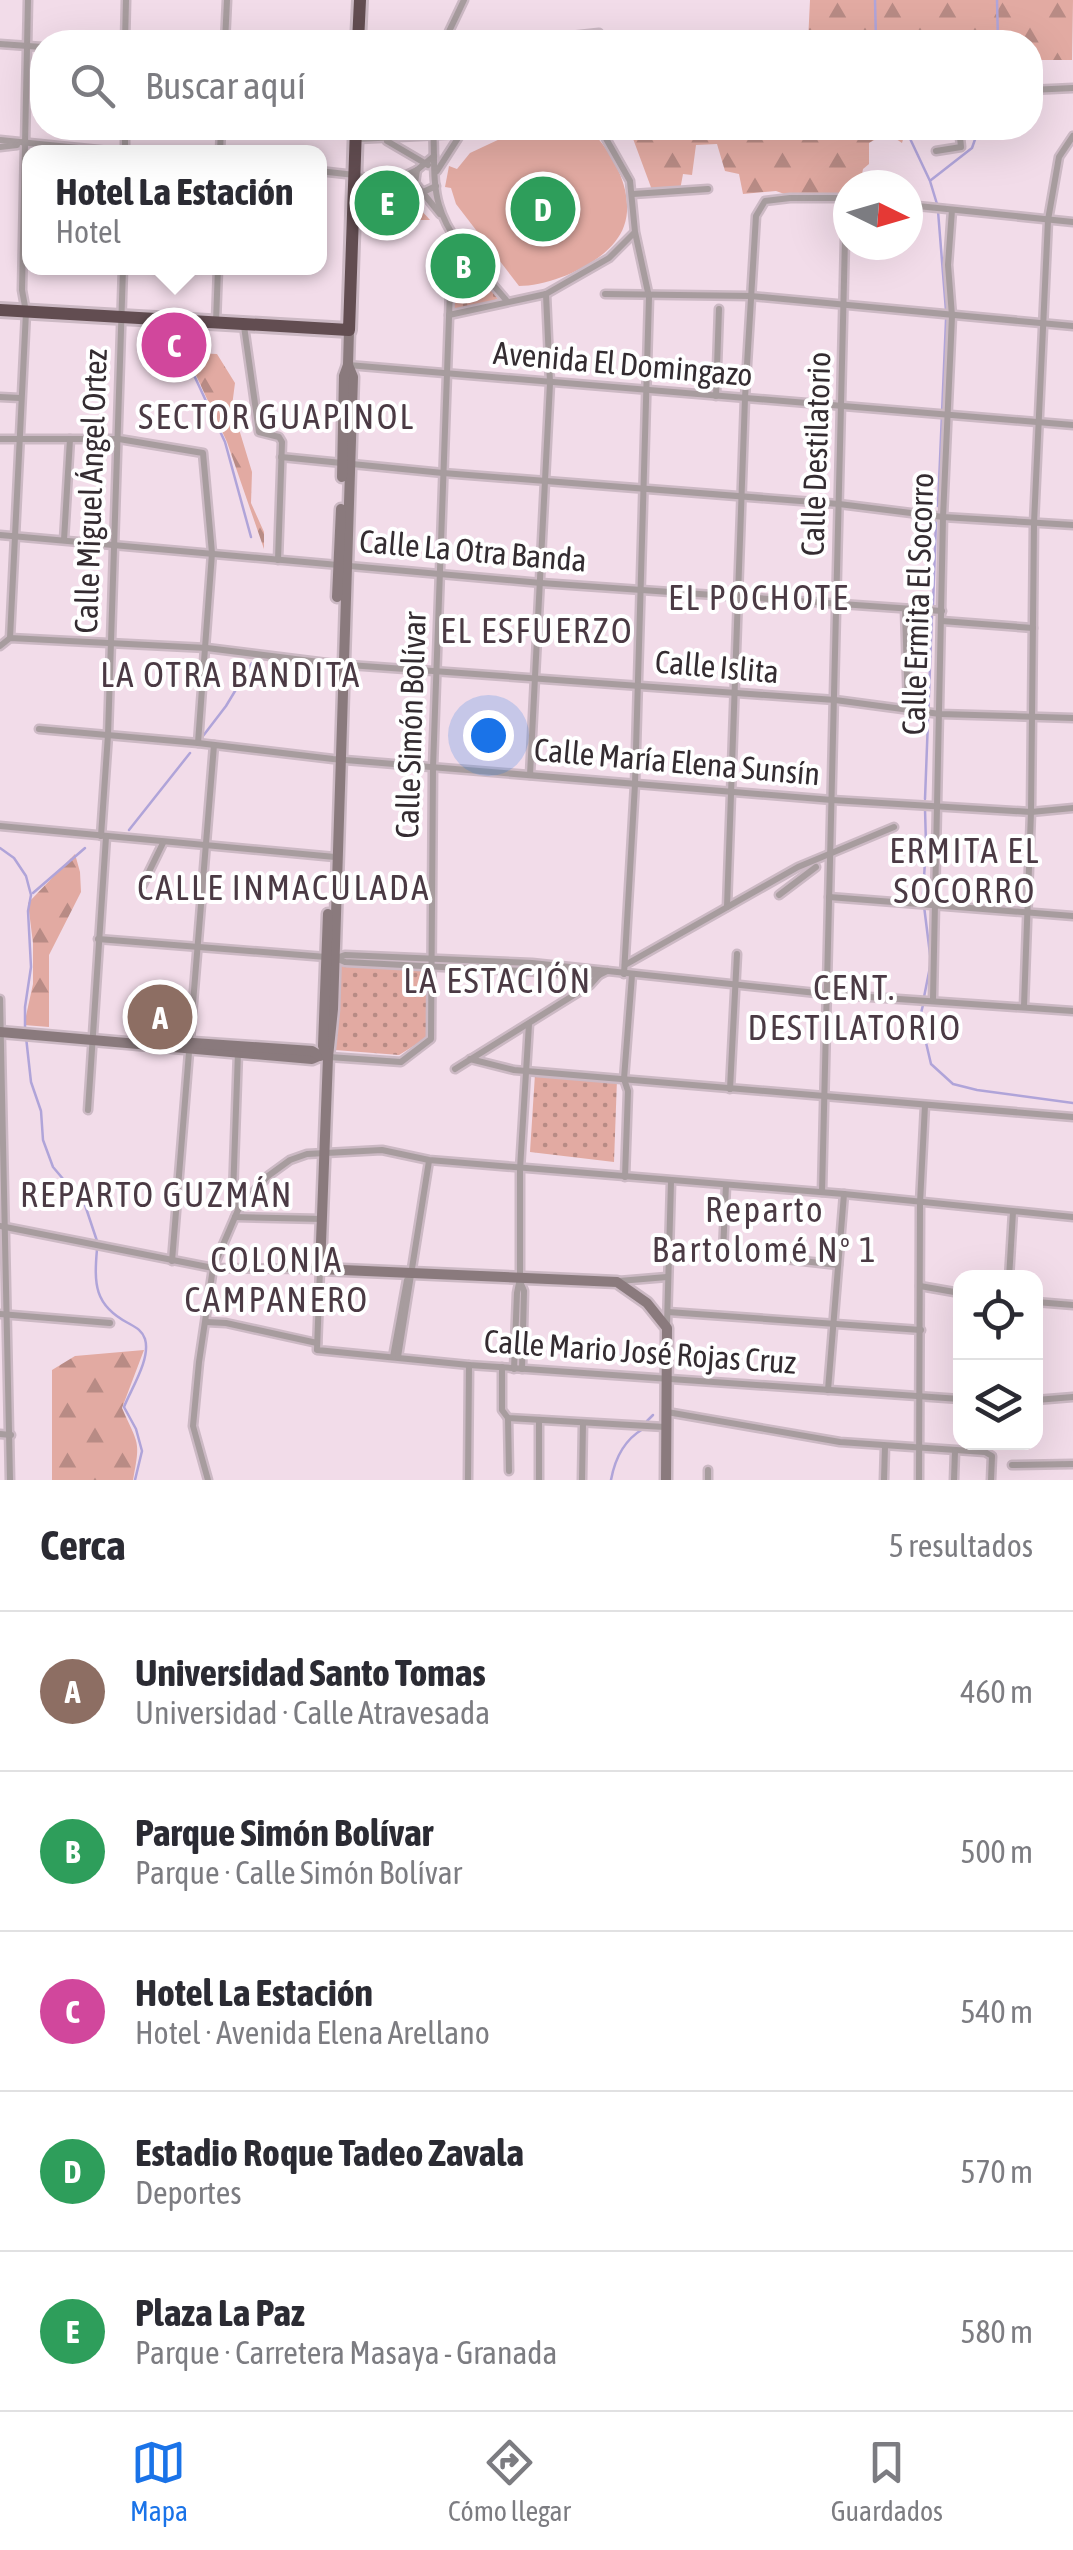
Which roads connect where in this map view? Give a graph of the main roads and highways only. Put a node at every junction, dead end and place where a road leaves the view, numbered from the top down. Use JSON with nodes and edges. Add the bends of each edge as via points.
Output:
{"nodes":[{"id":1,"x":360,"y":0,"type":"edge"},
{"id":2,"x":359,"y":30,"type":"edge"},
{"id":3,"x":356,"y":140,"type":"edge"},
{"id":4,"x":0,"y":302,"type":"edge"},
{"id":5,"x":24,"y":308,"type":"junction"},
{"id":6,"x":0,"y":310,"type":"edge"},
{"id":7,"x":216,"y":319,"type":"junction"},
{"id":8,"x":269,"y":322,"type":"junction"},
{"id":9,"x":349,"y":326,"type":"junction"},
{"id":10,"x":1,"y":1032,"type":"edge"},
{"id":11,"x":323,"y":1056,"type":"junction"},
{"id":12,"x":666,"y":1480,"type":"edge"}],
"edges":[{"from":1,"to":2,"type":"highway"},
{"from":3,"to":9,"type":"highway"},
{"from":4,"to":5,"type":"highway"},
{"from":5,"to":6,"type":"highway"},
{"from":5,"to":7,"type":"highway"},
{"from":7,"to":8,"type":"highway"},
{"from":7,"to":8,"type":"highway"},
{"from":8,"to":9,"type":"highway"},
{"from":9,"to":11,"type":"main road","via":[[353,377]]},
{"from":10,"to":11,"type":"main road"},
{"from":11,"to":12,"type":"main road","via":[[320,1269],[616,1282],[647,1302],[667,1328]]}]}
